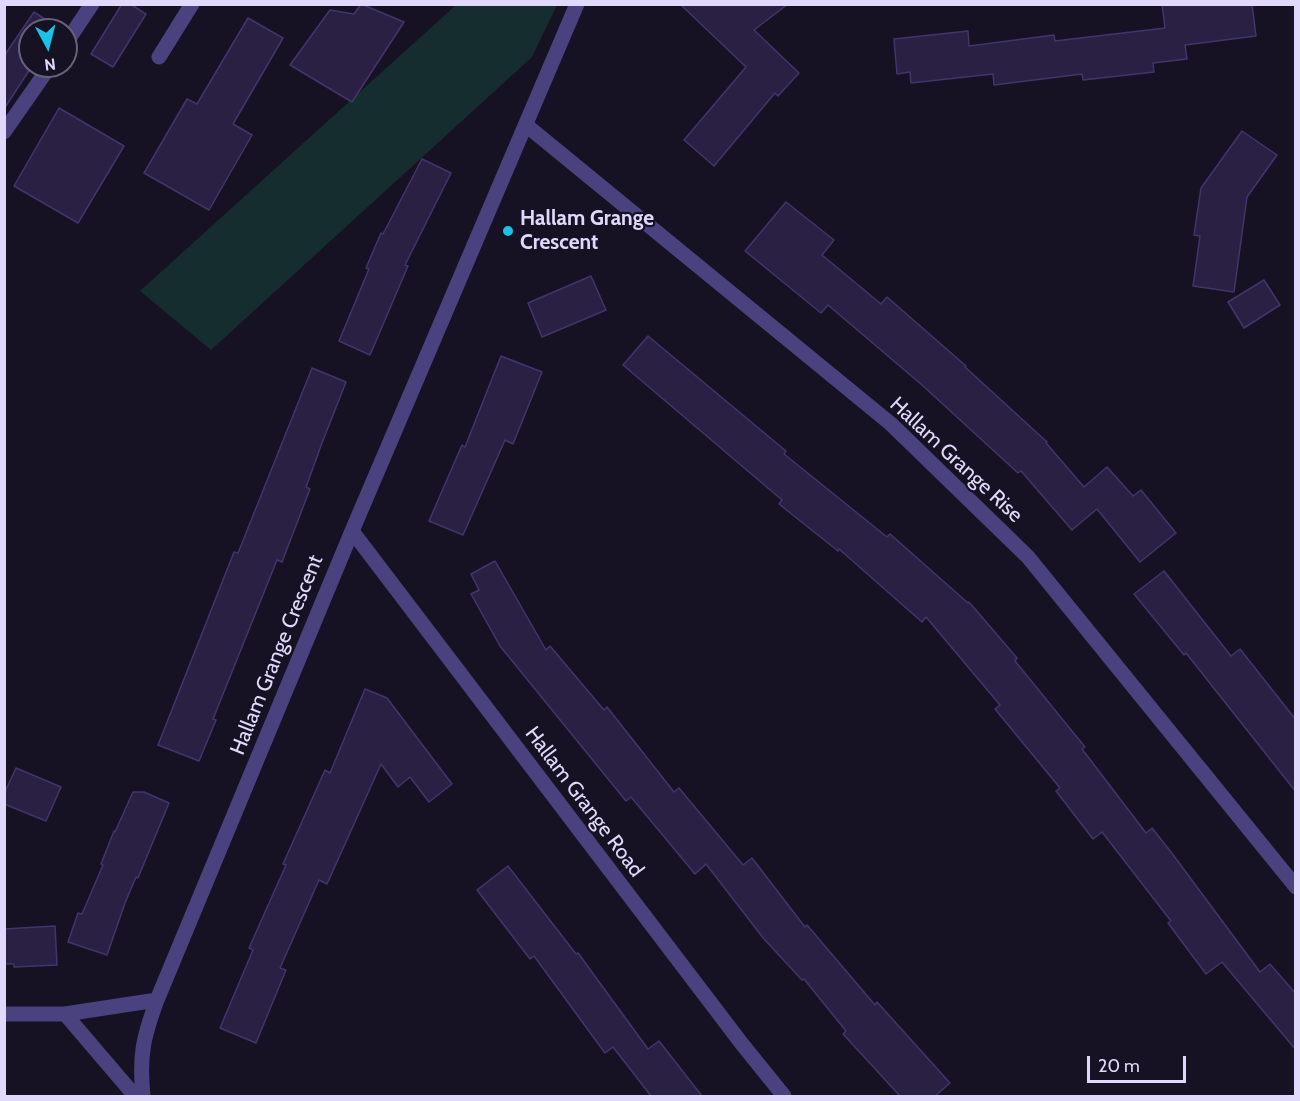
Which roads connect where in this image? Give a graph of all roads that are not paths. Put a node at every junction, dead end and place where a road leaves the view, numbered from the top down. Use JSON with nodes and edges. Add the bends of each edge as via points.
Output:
{"nodes":[{"id":1,"x":92,"y":4,"type":"edge"},
{"id":2,"x":192,"y":4,"type":"edge"},
{"id":3,"x":576,"y":4,"type":"edge"},
{"id":4,"x":78,"y":25,"type":"edge"},
{"id":5,"x":159,"y":57,"type":"dead end"},
{"id":6,"x":42,"y":78,"type":"edge"},
{"id":7,"x":526,"y":125,"type":"junction"},
{"id":8,"x":4,"y":132,"type":"edge"},
{"id":9,"x":352,"y":531,"type":"junction"},
{"id":10,"x":1296,"y":887,"type":"edge"},
{"id":11,"x":157,"y":1000,"type":"junction"},
{"id":12,"x":4,"y":1014,"type":"edge"},
{"id":13,"x":65,"y":1014,"type":"junction"},
{"id":14,"x":135,"y":1096,"type":"edge"},
{"id":15,"x":143,"y":1096,"type":"edge"},
{"id":16,"x":784,"y":1096,"type":"edge"}],
"edges":[{"from":1,"to":4,"type":"street"},
{"from":2,"to":5,"type":"street"},
{"from":3,"to":7,"type":"street","name":"Hallam Grange Crescent"},
{"from":6,"to":8,"type":"street"},
{"from":7,"to":9,"type":"street","name":"Hallam Grange Crescent"},
{"from":7,"to":10,"type":"street","name":"Hallam Grange Rise","via":[[891,424],[1028,557]]},
{"from":9,"to":11,"type":"street","name":"Hallam Grange Crescent"},
{"from":9,"to":16,"type":"street","name":"Hallam Grange Road"},
{"from":11,"to":13,"type":"street"},
{"from":11,"to":15,"type":"street","name":"Hallam Grange Crescent","via":[[144,1036]]},
{"from":12,"to":13,"type":"street"},
{"from":13,"to":14,"type":"street"}]}
